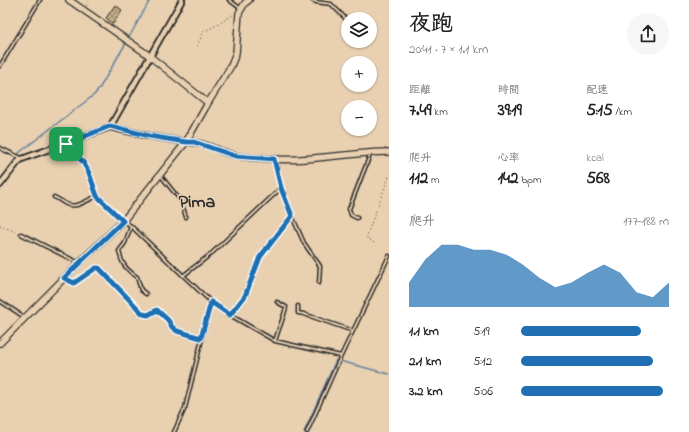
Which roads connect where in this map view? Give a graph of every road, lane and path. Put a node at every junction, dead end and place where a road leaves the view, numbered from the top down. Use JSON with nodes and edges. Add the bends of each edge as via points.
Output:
{"nodes":[{"id":1,"x":40,"y":0,"type":"edge"},
{"id":2,"x":69,"y":0,"type":"edge"},
{"id":3,"x":90,"y":0,"type":"edge"},
{"id":4,"x":182,"y":0,"type":"edge"},
{"id":5,"x":229,"y":0,"type":"edge"},
{"id":6,"x":249,"y":0,"type":"edge"},
{"id":7,"x":312,"y":0,"type":"edge"},
{"id":8,"x":83,"y":9,"type":"junction"},
{"id":9,"x":240,"y":11,"type":"junction"},
{"id":10,"x":341,"y":14,"type":"edge"},
{"id":11,"x":197,"y":46,"type":"dead end"},
{"id":12,"x":150,"y":57,"type":"junction"},
{"id":13,"x":0,"y":66,"type":"edge"},
{"id":14,"x":208,"y":103,"type":"junction"},
{"id":15,"x":110,"y":126,"type":"junction"},
{"id":16,"x":186,"y":142,"type":"junction"},
{"id":17,"x":66,"y":144,"type":"junction"},
{"id":18,"x":0,"y":148,"type":"edge"},
{"id":19,"x":371,"y":152,"type":"junction"},
{"id":20,"x":389,"y":152,"type":"edge"},
{"id":21,"x":22,"y":159,"type":"junction"},
{"id":22,"x":274,"y":159,"type":"junction"},
{"id":23,"x":160,"y":175,"type":"junction"},
{"id":24,"x":389,"y":176,"type":"edge"},
{"id":25,"x":0,"y":185,"type":"edge"},
{"id":26,"x":281,"y":188,"type":"junction"},
{"id":27,"x":97,"y":196,"type":"junction"},
{"id":28,"x":54,"y":197,"type":"dead end"},
{"id":29,"x":292,"y":216,"type":"junction"},
{"id":30,"x":186,"y":217,"type":"dead end"},
{"id":31,"x":357,"y":218,"type":"dead end"},
{"id":32,"x":123,"y":221,"type":"junction"},
{"id":33,"x":0,"y":225,"type":"edge"},
{"id":34,"x":131,"y":226,"type":"junction"},
{"id":35,"x":21,"y":234,"type":"joint"},
{"id":36,"x":378,"y":245,"type":"dead end"},
{"id":37,"x":389,"y":256,"type":"edge"},
{"id":38,"x":79,"y":263,"type":"junction"},
{"id":39,"x":184,"y":275,"type":"junction"},
{"id":40,"x":64,"y":278,"type":"junction"},
{"id":41,"x":320,"y":283,"type":"dead end"},
{"id":42,"x":146,"y":294,"type":"dead end"},
{"id":43,"x":0,"y":301,"type":"edge"},
{"id":44,"x":211,"y":302,"type":"junction"},
{"id":45,"x":277,"y":302,"type":"dead end"},
{"id":46,"x":298,"y":306,"type":"dead end"},
{"id":47,"x":230,"y":315,"type":"junction"},
{"id":48,"x":26,"y":317,"type":"junction"},
{"id":49,"x":353,"y":331,"type":"junction"},
{"id":50,"x":201,"y":338,"type":"junction"},
{"id":51,"x":275,"y":341,"type":"junction"},
{"id":52,"x":0,"y":342,"type":"edge"},
{"id":53,"x":340,"y":357,"type":"junction"},
{"id":54,"x":174,"y":432,"type":"edge"},
{"id":55,"x":307,"y":432,"type":"edge"}],
"edges":[{"from":1,"to":13,"type":"lane"},
{"from":2,"to":8,"type":"street"},
{"from":3,"to":8,"type":"path"},
{"from":4,"to":12,"type":"street"},
{"from":5,"to":9,"type":"lane"},
{"from":6,"to":9,"type":"street"},
{"from":7,"to":10,"type":"lane","via":[[332,4]]},
{"from":8,"to":12,"type":"street"},
{"from":9,"to":11,"type":"path","via":[[204,31]]},
{"from":9,"to":14,"type":"street","via":[[236,54]]},
{"from":12,"to":14,"type":"street"},
{"from":12,"to":15,"type":"street"},
{"from":14,"to":16,"type":"street"},
{"from":15,"to":16,"type":"street"},
{"from":15,"to":17,"type":"street"},
{"from":16,"to":22,"type":"street","via":[[194,142],[235,156]]},
{"from":16,"to":23,"type":"street"},
{"from":17,"to":21,"type":"street"},
{"from":17,"to":27,"type":"lane","via":[[83,162]]},
{"from":18,"to":21,"type":"lane"},
{"from":19,"to":20,"type":"street"},
{"from":19,"to":22,"type":"street"},
{"from":19,"to":31,"type":"lane","via":[[349,209],[351,215]]},
{"from":21,"to":25,"type":"street"},
{"from":22,"to":26,"type":"lane"},
{"from":23,"to":30,"type":"lane","via":[[181,201]]},
{"from":23,"to":32,"type":"street"},
{"from":24,"to":36,"type":"path","via":[[367,238]]},
{"from":26,"to":29,"type":"lane"},
{"from":26,"to":39,"type":"lane"},
{"from":27,"to":28,"type":"lane","via":[[78,206],[65,204]]},
{"from":27,"to":32,"type":"lane"},
{"from":29,"to":41,"type":"lane","via":[[304,243],[320,266]]},
{"from":29,"to":47,"type":"lane","via":[[260,257],[245,296]]},
{"from":32,"to":34,"type":"lane"},
{"from":32,"to":38,"type":"street"},
{"from":33,"to":35,"type":"path"},
{"from":34,"to":39,"type":"lane"},
{"from":34,"to":42,"type":"lane","via":[[119,251],[120,256],[126,269],[137,277],[141,290]]},
{"from":35,"to":38,"type":"lane"},
{"from":37,"to":49,"type":"lane"},
{"from":38,"to":40,"type":"street"},
{"from":39,"to":44,"type":"lane"},
{"from":40,"to":48,"type":"street"},
{"from":40,"to":50,"type":"path","via":[[74,283],[99,268],[143,314],[148,315],[157,310],[177,331]]},
{"from":43,"to":48,"type":"lane"},
{"from":44,"to":47,"type":"lane"},
{"from":44,"to":50,"type":"lane"},
{"from":45,"to":51,"type":"lane","via":[[286,307]]},
{"from":46,"to":49,"type":"lane","via":[[298,313]]},
{"from":47,"to":51,"type":"lane"},
{"from":48,"to":52,"type":"street"},
{"from":49,"to":53,"type":"lane"},
{"from":50,"to":54,"type":"lane","via":[[184,408]]},
{"from":51,"to":53,"type":"lane"},
{"from":53,"to":55,"type":"lane"}]}
